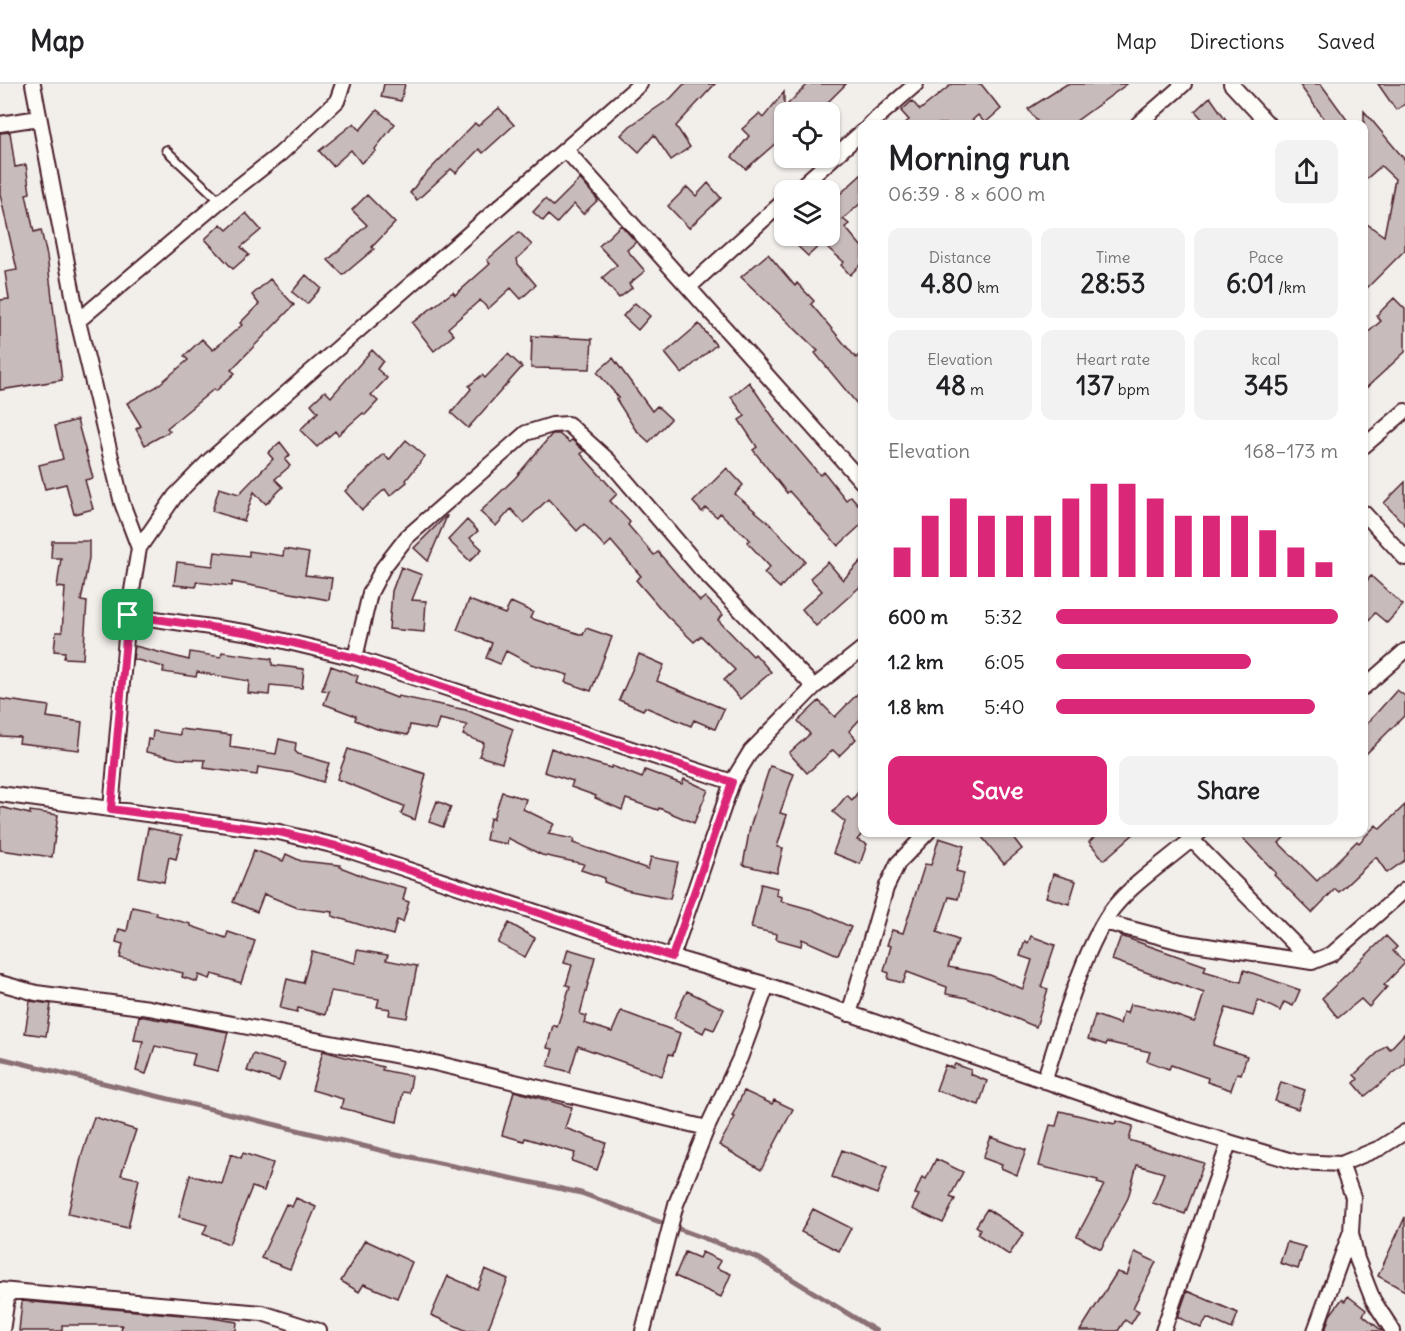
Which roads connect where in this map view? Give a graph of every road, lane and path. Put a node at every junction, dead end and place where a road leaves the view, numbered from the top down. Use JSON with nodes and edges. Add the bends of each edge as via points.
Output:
{"nodes":[{"id":1,"x":33,"y":84,"type":"edge"},
{"id":2,"x":343,"y":84,"type":"edge"},
{"id":3,"x":639,"y":84,"type":"edge"},
{"id":4,"x":916,"y":84,"type":"edge"},
{"id":5,"x":1184,"y":84,"type":"edge"},
{"id":6,"x":1231,"y":84,"type":"edge"},
{"id":7,"x":39,"y":118,"type":"junction"},
{"id":8,"x":875,"y":120,"type":"edge"},
{"id":9,"x":1143,"y":120,"type":"edge"},
{"id":10,"x":1264,"y":120,"type":"edge"},
{"id":11,"x":0,"y":124,"type":"edge"},
{"id":12,"x":858,"y":136,"type":"edge"},
{"id":13,"x":166,"y":150,"type":"dead end"},
{"id":14,"x":566,"y":150,"type":"junction"},
{"id":15,"x":808,"y":180,"type":"edge"},
{"id":16,"x":220,"y":201,"type":"junction"},
{"id":17,"x":774,"y":210,"type":"edge"},
{"id":18,"x":688,"y":287,"type":"junction"},
{"id":19,"x":78,"y":321,"type":"junction"},
{"id":20,"x":1405,"y":411,"type":"edge"},
{"id":21,"x":1368,"y":443,"type":"edge"},
{"id":22,"x":858,"y":478,"type":"edge"},
{"id":23,"x":1368,"y":517,"type":"edge"},
{"id":24,"x":139,"y":548,"type":"junction"},
{"id":25,"x":1405,"y":558,"type":"edge"},
{"id":26,"x":128,"y":615,"type":"junction"},
{"id":27,"x":1405,"y":651,"type":"edge"},
{"id":28,"x":858,"y":652,"type":"edge"},
{"id":29,"x":356,"y":658,"type":"junction"},
{"id":30,"x":1368,"y":683,"type":"edge"},
{"id":31,"x":814,"y":687,"type":"junction"},
{"id":32,"x":732,"y":782,"type":"junction"},
{"id":33,"x":0,"y":794,"type":"edge"},
{"id":34,"x":111,"y":809,"type":"junction"},
{"id":35,"x":923,"y":837,"type":"edge"},
{"id":36,"x":1195,"y":837,"type":"edge"},
{"id":37,"x":1197,"y":837,"type":"edge"},
{"id":38,"x":1405,"y":890,"type":"edge"},
{"id":39,"x":1104,"y":922,"type":"junction"},
{"id":40,"x":672,"y":957,"type":"junction"},
{"id":41,"x":1312,"y":962,"type":"junction"},
{"id":42,"x":0,"y":983,"type":"edge"},
{"id":43,"x":767,"y":985,"type":"junction"},
{"id":44,"x":849,"y":1014,"type":"junction"},
{"id":45,"x":1044,"y":1080,"type":"junction"},
{"id":46,"x":707,"y":1128,"type":"junction"},
{"id":47,"x":1405,"y":1132,"type":"edge"},
{"id":48,"x":1229,"y":1143,"type":"junction"},
{"id":49,"x":1341,"y":1164,"type":"junction"},
{"id":50,"x":1351,"y":1233,"type":"junction"},
{"id":51,"x":4,"y":1291,"type":"edge"},
{"id":52,"x":2,"y":1331,"type":"edge"},
{"id":53,"x":319,"y":1331,"type":"edge"},
{"id":54,"x":643,"y":1331,"type":"edge"},
{"id":55,"x":1163,"y":1331,"type":"edge"},
{"id":56,"x":1315,"y":1331,"type":"edge"},
{"id":57,"x":1393,"y":1331,"type":"edge"}],
"edges":[{"from":1,"to":7,"type":"street"},
{"from":2,"to":16,"type":"street","via":[[337,101],[280,154]]},
{"from":3,"to":14,"type":"street"},
{"from":4,"to":8,"type":"street"},
{"from":5,"to":9,"type":"street"},
{"from":6,"to":10,"type":"street"},
{"from":7,"to":11,"type":"street"},
{"from":7,"to":19,"type":"street"},
{"from":12,"to":15,"type":"street"},
{"from":13,"to":16,"type":"lane"},
{"from":14,"to":18,"type":"street"},
{"from":14,"to":24,"type":"street","via":[[210,460],[175,496]]},
{"from":16,"to":19,"type":"street"},
{"from":17,"to":18,"type":"street"},
{"from":18,"to":22,"type":"street"},
{"from":19,"to":24,"type":"street","via":[[122,503]]},
{"from":20,"to":21,"type":"street"},
{"from":23,"to":25,"type":"street"},
{"from":24,"to":26,"type":"street"},
{"from":26,"to":29,"type":"street","via":[[251,633]]},
{"from":26,"to":34,"type":"street"},
{"from":27,"to":30,"type":"street"},
{"from":28,"to":31,"type":"street"},
{"from":29,"to":31,"type":"street","via":[[370,593],[382,568],[407,537],[526,433],[568,424],[609,461],[702,570]]},
{"from":29,"to":32,"type":"street"},
{"from":31,"to":32,"type":"street","via":[[751,751]]},
{"from":32,"to":40,"type":"street"},
{"from":33,"to":34,"type":"street"},
{"from":34,"to":40,"type":"street","via":[[279,832],[336,846]]},
{"from":35,"to":44,"type":"street","via":[[898,862],[886,888]]},
{"from":36,"to":39,"type":"street","via":[[1129,892]]},
{"from":37,"to":41,"type":"street"},
{"from":38,"to":41,"type":"street","via":[[1332,954]]},
{"from":39,"to":41,"type":"street","via":[[1180,942]]},
{"from":39,"to":45,"type":"street"},
{"from":40,"to":43,"type":"street"},
{"from":42,"to":46,"type":"street","via":[[36,993],[149,1008],[435,1062]]},
{"from":43,"to":44,"type":"street"},
{"from":43,"to":46,"type":"street","via":[[740,1058]]},
{"from":44,"to":45,"type":"street"},
{"from":45,"to":48,"type":"street"},
{"from":46,"to":54,"type":"street","via":[[673,1214]]},
{"from":47,"to":49,"type":"street","via":[[1380,1148]]},
{"from":48,"to":49,"type":"street","via":[[1296,1162]]},
{"from":48,"to":55,"type":"street"},
{"from":49,"to":50,"type":"street","via":[[1353,1197]]},
{"from":50,"to":56,"type":"street"},
{"from":50,"to":57,"type":"street","via":[[1373,1300]]},
{"from":51,"to":52,"type":"street"},
{"from":51,"to":53,"type":"street","via":[[262,1313]]}]}
